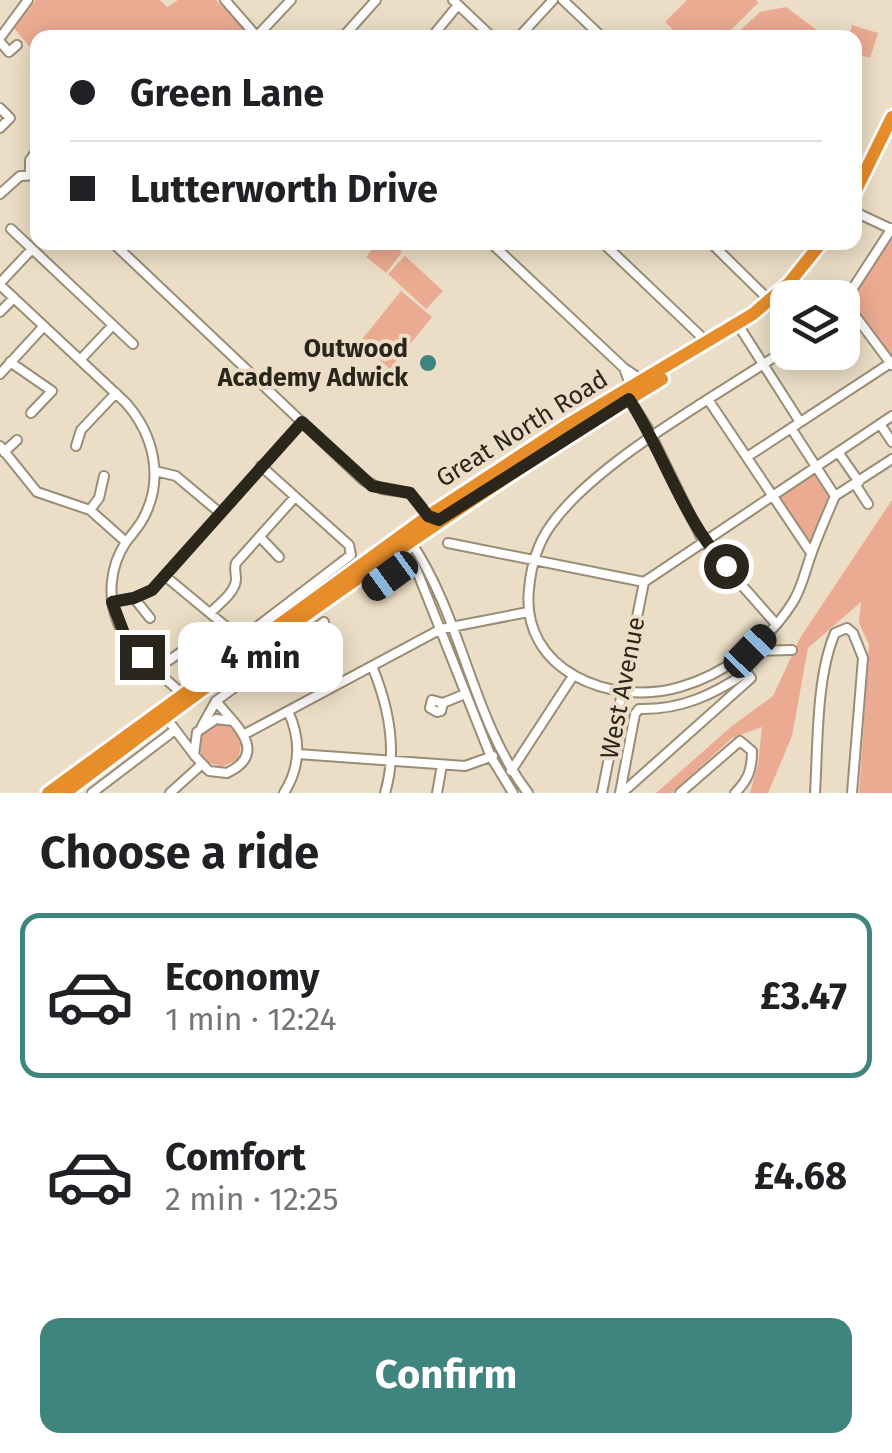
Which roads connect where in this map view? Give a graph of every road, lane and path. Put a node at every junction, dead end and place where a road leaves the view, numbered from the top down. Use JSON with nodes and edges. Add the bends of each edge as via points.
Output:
{"nodes":[{"id":1,"x":28,"y":0,"type":"edge"},
{"id":2,"x":225,"y":0,"type":"edge"},
{"id":3,"x":290,"y":0,"type":"edge"},
{"id":4,"x":376,"y":0,"type":"edge"},
{"id":5,"x":553,"y":0,"type":"edge"},
{"id":6,"x":563,"y":0,"type":"edge"},
{"id":7,"x":456,"y":2,"type":"edge"},
{"id":8,"x":252,"y":30,"type":"edge"},
{"id":9,"x":264,"y":30,"type":"edge"},
{"id":10,"x":349,"y":30,"type":"edge"},
{"id":11,"x":437,"y":30,"type":"edge"},
{"id":12,"x":484,"y":30,"type":"edge"},
{"id":13,"x":525,"y":30,"type":"edge"},
{"id":14,"x":595,"y":30,"type":"edge"},
{"id":15,"x":0,"y":40,"type":"edge"},
{"id":16,"x":17,"y":45,"type":"dead end"},
{"id":17,"x":0,"y":108,"type":"edge"},
{"id":18,"x":892,"y":117,"type":"edge"},
{"id":19,"x":0,"y":128,"type":"edge"},
{"id":20,"x":892,"y":133,"type":"edge"},
{"id":21,"x":30,"y":175,"type":"edge"},
{"id":22,"x":862,"y":178,"type":"edge"},
{"id":23,"x":0,"y":194,"type":"edge"},
{"id":24,"x":862,"y":194,"type":"edge"},
{"id":25,"x":862,"y":212,"type":"edge"},
{"id":26,"x":11,"y":229,"type":"dead end"},
{"id":27,"x":892,"y":229,"type":"edge"},
{"id":28,"x":30,"y":247,"type":"edge"},
{"id":29,"x":31,"y":250,"type":"edge"},
{"id":30,"x":33,"y":250,"type":"edge"},
{"id":31,"x":120,"y":250,"type":"edge"},
{"id":32,"x":499,"y":250,"type":"edge"},
{"id":33,"x":610,"y":250,"type":"edge"},
{"id":34,"x":718,"y":250,"type":"edge"},
{"id":35,"x":816,"y":250,"type":"edge"},
{"id":36,"x":823,"y":250,"type":"edge"},
{"id":37,"x":791,"y":280,"type":"edge"},
{"id":38,"x":794,"y":280,"type":"edge"},
{"id":39,"x":859,"y":280,"type":"edge"},
{"id":40,"x":0,"y":284,"type":"edge"},
{"id":41,"x":14,"y":298,"type":"junction"},
{"id":42,"x":770,"y":300,"type":"edge"},
{"id":43,"x":770,"y":305,"type":"edge"},
{"id":44,"x":770,"y":306,"type":"edge"},
{"id":45,"x":0,"y":312,"type":"edge"},
{"id":46,"x":860,"y":324,"type":"edge"},
{"id":47,"x":113,"y":325,"type":"junction"},
{"id":48,"x":44,"y":326,"type":"junction"},
{"id":49,"x":742,"y":331,"type":"junction"},
{"id":50,"x":708,"y":343,"type":"junction"},
{"id":51,"x":133,"y":344,"type":"dead end"},
{"id":52,"x":80,"y":360,"type":"junction"},
{"id":53,"x":770,"y":360,"type":"edge"},
{"id":54,"x":10,"y":362,"type":"junction"},
{"id":55,"x":891,"y":363,"type":"edge"},
{"id":56,"x":762,"y":366,"type":"junction"},
{"id":57,"x":0,"y":374,"type":"edge"},
{"id":58,"x":634,"y":389,"type":"junction"},
{"id":59,"x":116,"y":393,"type":"junction"},
{"id":60,"x":709,"y":401,"type":"junction"},
{"id":61,"x":31,"y":413,"type":"dead end"},
{"id":62,"x":892,"y":416,"type":"edge"},
{"id":63,"x":302,"y":422,"type":"junction"},
{"id":64,"x":800,"y":422,"type":"junction"},
{"id":65,"x":880,"y":424,"type":"junction"},
{"id":66,"x":791,"y":428,"type":"junction"},
{"id":67,"x":652,"y":438,"type":"junction"},
{"id":68,"x":18,"y":440,"type":"dead end"},
{"id":69,"x":892,"y":442,"type":"edge"},
{"id":70,"x":76,"y":446,"type":"dead end"},
{"id":71,"x":2,"y":449,"type":"edge"},
{"id":72,"x":838,"y":452,"type":"junction"},
{"id":73,"x":748,"y":458,"type":"junction"},
{"id":74,"x":892,"y":459,"type":"edge"},
{"id":75,"x":262,"y":466,"type":"junction"},
{"id":76,"x":816,"y":467,"type":"junction"},
{"id":77,"x":155,"y":471,"type":"junction"},
{"id":78,"x":104,"y":476,"type":"dead end"},
{"id":79,"x":857,"y":483,"type":"junction"},
{"id":80,"x":773,"y":495,"type":"junction"},
{"id":81,"x":835,"y":496,"type":"junction"},
{"id":82,"x":296,"y":497,"type":"junction"},
{"id":83,"x":868,"y":504,"type":"dead end"},
{"id":84,"x":90,"y":510,"type":"junction"},
{"id":85,"x":219,"y":512,"type":"junction"},
{"id":86,"x":432,"y":522,"type":"junction"},
{"id":87,"x":260,"y":536,"type":"junction"},
{"id":88,"x":407,"y":537,"type":"junction"},
{"id":89,"x":703,"y":541,"type":"junction"},
{"id":90,"x":126,"y":542,"type":"junction"},
{"id":91,"x":448,"y":543,"type":"dead end"},
{"id":92,"x":811,"y":553,"type":"junction"},
{"id":93,"x":279,"y":556,"type":"dead end"},
{"id":94,"x":534,"y":560,"type":"junction"},
{"id":95,"x":165,"y":576,"type":"junction"},
{"id":96,"x":644,"y":582,"type":"junction"},
{"id":97,"x":372,"y":588,"type":"dead end"},
{"id":98,"x":134,"y":598,"type":"junction"},
{"id":99,"x":112,"y":602,"type":"junction"},
{"id":100,"x":528,"y":612,"type":"junction"},
{"id":101,"x":210,"y":613,"type":"junction"},
{"id":102,"x":150,"y":618,"type":"dead end"},
{"id":103,"x":324,"y":622,"type":"dead end"},
{"id":104,"x":776,"y":624,"type":"junction"},
{"id":105,"x":450,"y":625,"type":"junction"},
{"id":106,"x":441,"y":629,"type":"junction"},
{"id":107,"x":196,"y":642,"type":"dead end"},
{"id":108,"x":792,"y":650,"type":"dead end"},
{"id":109,"x":750,"y":651,"type":"junction"},
{"id":110,"x":142,"y":657,"type":"junction"},
{"id":111,"x":737,"y":660,"type":"junction"},
{"id":112,"x":372,"y":666,"type":"junction"},
{"id":113,"x":156,"y":669,"type":"junction"},
{"id":114,"x":747,"y":672,"type":"junction"},
{"id":115,"x":128,"y":674,"type":"dead end"},
{"id":116,"x":573,"y":676,"type":"junction"},
{"id":117,"x":622,"y":691,"type":"junction"},
{"id":118,"x":465,"y":694,"type":"junction"},
{"id":119,"x":185,"y":697,"type":"junction"},
{"id":120,"x":216,"y":702,"type":"junction"},
{"id":121,"x":443,"y":703,"type":"dead end"},
{"id":122,"x":288,"y":711,"type":"junction"},
{"id":123,"x":162,"y":713,"type":"junction"},
{"id":124,"x":232,"y":721,"type":"junction"},
{"id":125,"x":199,"y":729,"type":"junction"},
{"id":126,"x":175,"y":730,"type":"junction"},
{"id":127,"x":245,"y":734,"type":"junction"},
{"id":128,"x":502,"y":752,"type":"junction"},
{"id":129,"x":298,"y":754,"type":"junction"},
{"id":130,"x":194,"y":755,"type":"junction"},
{"id":131,"x":491,"y":758,"type":"junction"},
{"id":132,"x":391,"y":761,"type":"junction"},
{"id":133,"x":201,"y":765,"type":"junction"},
{"id":134,"x":442,"y":765,"type":"junction"},
{"id":135,"x":512,"y":770,"type":"junction"},
{"id":136,"x":48,"y":793,"type":"edge"},
{"id":137,"x":65,"y":793,"type":"edge"},
{"id":138,"x":92,"y":793,"type":"edge"},
{"id":139,"x":170,"y":793,"type":"edge"},
{"id":140,"x":284,"y":793,"type":"edge"},
{"id":141,"x":384,"y":793,"type":"edge"},
{"id":142,"x":437,"y":793,"type":"edge"},
{"id":143,"x":514,"y":793,"type":"edge"},
{"id":144,"x":528,"y":793,"type":"edge"},
{"id":145,"x":602,"y":793,"type":"edge"},
{"id":146,"x":621,"y":793,"type":"edge"},
{"id":147,"x":680,"y":793,"type":"edge"},
{"id":148,"x":735,"y":793,"type":"edge"},
{"id":149,"x":815,"y":793,"type":"edge"},
{"id":150,"x":852,"y":793,"type":"edge"}],
"edges":[{"from":1,"to":15,"type":"street"},
{"from":2,"to":8,"type":"street"},
{"from":3,"to":9,"type":"street"},
{"from":4,"to":10,"type":"street"},
{"from":5,"to":13,"type":"street"},
{"from":6,"to":14,"type":"street"},
{"from":7,"to":11,"type":"street"},
{"from":7,"to":12,"type":"street"},
{"from":15,"to":16,"type":"street","via":[[8,52]]},
{"from":17,"to":19,"type":"street","via":[[10,118]]},
{"from":18,"to":22,"type":"highway"},
{"from":20,"to":24,"type":"highway"},
{"from":21,"to":23,"type":"street"},
{"from":25,"to":27,"type":"street"},
{"from":26,"to":28,"type":"street"},
{"from":27,"to":39,"type":"street"},
{"from":29,"to":40,"type":"street"},
{"from":30,"to":47,"type":"street"},
{"from":31,"to":63,"type":"street"},
{"from":32,"to":58,"type":"street","via":[[624,368]]},
{"from":33,"to":50,"type":"street"},
{"from":34,"to":42,"type":"street"},
{"from":35,"to":37,"type":"highway","name":"Great North Road"},
{"from":36,"to":38,"type":"highway","name":"Great North Road"},
{"from":40,"to":41,"type":"street"},
{"from":41,"to":45,"type":"street"},
{"from":41,"to":48,"type":"street"},
{"from":43,"to":50,"type":"highway","name":"Great North Road"},
{"from":44,"to":49,"type":"highway","name":"Great North Road"},
{"from":46,"to":55,"type":"street"},
{"from":47,"to":51,"type":"street"},
{"from":47,"to":52,"type":"street"},
{"from":48,"to":52,"type":"street"},
{"from":48,"to":54,"type":"street"},
{"from":49,"to":56,"type":"street"},
{"from":49,"to":58,"type":"highway","name":"Great North Road"},
{"from":50,"to":58,"type":"highway","name":"Great North Road"},
{"from":52,"to":59,"type":"street"},
{"from":53,"to":56,"type":"street"},
{"from":54,"to":57,"type":"street"},
{"from":54,"to":61,"type":"street","via":[[52,392]]},
{"from":55,"to":64,"type":"street"},
{"from":56,"to":60,"type":"street"},
{"from":56,"to":64,"type":"street"},
{"from":58,"to":67,"type":"street"},
{"from":58,"to":86,"type":"highway","name":"Great North Road"},
{"from":59,"to":70,"type":"street","via":[[80,430]]},
{"from":59,"to":77,"type":"street","via":[[143,426]]},
{"from":60,"to":67,"type":"street"},
{"from":60,"to":73,"type":"street"},
{"from":62,"to":65,"type":"street"},
{"from":63,"to":75,"type":"street"},
{"from":63,"to":86,"type":"street","via":[[364,480],[410,493]]},
{"from":64,"to":66,"type":"street"},
{"from":65,"to":69,"type":"street"},
{"from":65,"to":72,"type":"street"},
{"from":66,"to":73,"type":"street"},
{"from":66,"to":76,"type":"street"},
{"from":67,"to":89,"type":"street"},
{"from":67,"to":94,"type":"street","via":[[571,500]]},
{"from":68,"to":71,"type":"street"},
{"from":71,"to":84,"type":"street","via":[[37,492]]},
{"from":72,"to":76,"type":"street"},
{"from":72,"to":79,"type":"street"},
{"from":73,"to":80,"type":"street"},
{"from":74,"to":79,"type":"street"},
{"from":75,"to":82,"type":"street"},
{"from":75,"to":85,"type":"street"},
{"from":76,"to":80,"type":"street"},
{"from":76,"to":81,"type":"street"},
{"from":77,"to":85,"type":"street","via":[[176,476]]},
{"from":77,"to":90,"type":"street","via":[[144,516]]},
{"from":78,"to":84,"type":"street"},
{"from":79,"to":81,"type":"street"},
{"from":79,"to":83,"type":"street"},
{"from":80,"to":89,"type":"street"},
{"from":80,"to":92,"type":"street"},
{"from":81,"to":92,"type":"street"},
{"from":82,"to":87,"type":"street"},
{"from":82,"to":101,"type":"street","via":[[351,556],[241,638]]},
{"from":84,"to":90,"type":"street"},
{"from":85,"to":95,"type":"street"},
{"from":86,"to":88,"type":"highway","name":"Great North Road"},
{"from":87,"to":93,"type":"street"},
{"from":87,"to":101,"type":"street","via":[[236,562],[232,590]]},
{"from":88,"to":105,"type":"street"},
{"from":88,"to":119,"type":"highway","name":"Great North Road"},
{"from":89,"to":96,"type":"street"},
{"from":89,"to":104,"type":"street"},
{"from":90,"to":99,"type":"street","via":[[114,568]]},
{"from":91,"to":94,"type":"street"},
{"from":92,"to":104,"type":"street","via":[[795,600]]},
{"from":94,"to":96,"type":"street"},
{"from":94,"to":100,"type":"street"},
{"from":95,"to":98,"type":"street"},
{"from":95,"to":101,"type":"street"},
{"from":96,"to":117,"type":"street","name":"West Avenue"},
{"from":97,"to":106,"type":"street","via":[[412,562]]},
{"from":98,"to":99,"type":"street"},
{"from":98,"to":102,"type":"street"},
{"from":99,"to":110,"type":"street"},
{"from":100,"to":105,"type":"street"},
{"from":100,"to":116,"type":"street","via":[[542,649]]},
{"from":103,"to":120,"type":"street"},
{"from":104,"to":109,"type":"street"},
{"from":105,"to":106,"type":"street"},
{"from":105,"to":128,"type":"street"},
{"from":106,"to":112,"type":"street"},
{"from":106,"to":118,"type":"street"},
{"from":107,"to":113,"type":"street"},
{"from":108,"to":109,"type":"street"},
{"from":109,"to":111,"type":"street"},
{"from":110,"to":113,"type":"street"},
{"from":110,"to":115,"type":"street"},
{"from":111,"to":114,"type":"street"},
{"from":111,"to":117,"type":"street","via":[[679,688]]},
{"from":112,"to":122,"type":"street"},
{"from":112,"to":132,"type":"street","via":[[388,712]]},
{"from":113,"to":119,"type":"street"},
{"from":114,"to":146,"type":"street","via":[[751,678]]},
{"from":114,"to":146,"type":"street","via":[[702,700],[639,709]]},
{"from":116,"to":117,"type":"street"},
{"from":116,"to":135,"type":"street"},
{"from":117,"to":145,"type":"street","name":"West Avenue"},
{"from":118,"to":121,"type":"street"},
{"from":118,"to":131,"type":"street"},
{"from":119,"to":123,"type":"highway","name":"Great North Road"},
{"from":120,"to":124,"type":"street"},
{"from":120,"to":125,"type":"street"},
{"from":122,"to":127,"type":"street"},
{"from":122,"to":129,"type":"street"},
{"from":123,"to":126,"type":"street"},
{"from":123,"to":136,"type":"highway","name":"Great North Road"},
{"from":123,"to":137,"type":"highway","name":"Great North Road"},
{"from":124,"to":125,"type":"street","via":[[216,719]]},
{"from":124,"to":127,"type":"street"},
{"from":125,"to":126,"type":"street"},
{"from":125,"to":130,"type":"street"},
{"from":126,"to":130,"type":"street"},
{"from":126,"to":138,"type":"street"},
{"from":127,"to":133,"type":"street","via":[[247,753],[236,768],[218,773]]},
{"from":128,"to":131,"type":"street"},
{"from":128,"to":135,"type":"street"},
{"from":129,"to":132,"type":"street"},
{"from":129,"to":140,"type":"street"},
{"from":130,"to":133,"type":"street"},
{"from":131,"to":134,"type":"street"},
{"from":131,"to":143,"type":"street"},
{"from":132,"to":134,"type":"street"},
{"from":132,"to":141,"type":"street"},
{"from":133,"to":139,"type":"street"},
{"from":134,"to":142,"type":"street"},
{"from":135,"to":144,"type":"street"},
{"from":147,"to":148,"type":"street","via":[[745,742],[752,763]]},
{"from":149,"to":150,"type":"street","via":[[830,643],[842,629],[853,633],[863,658]]}]}
